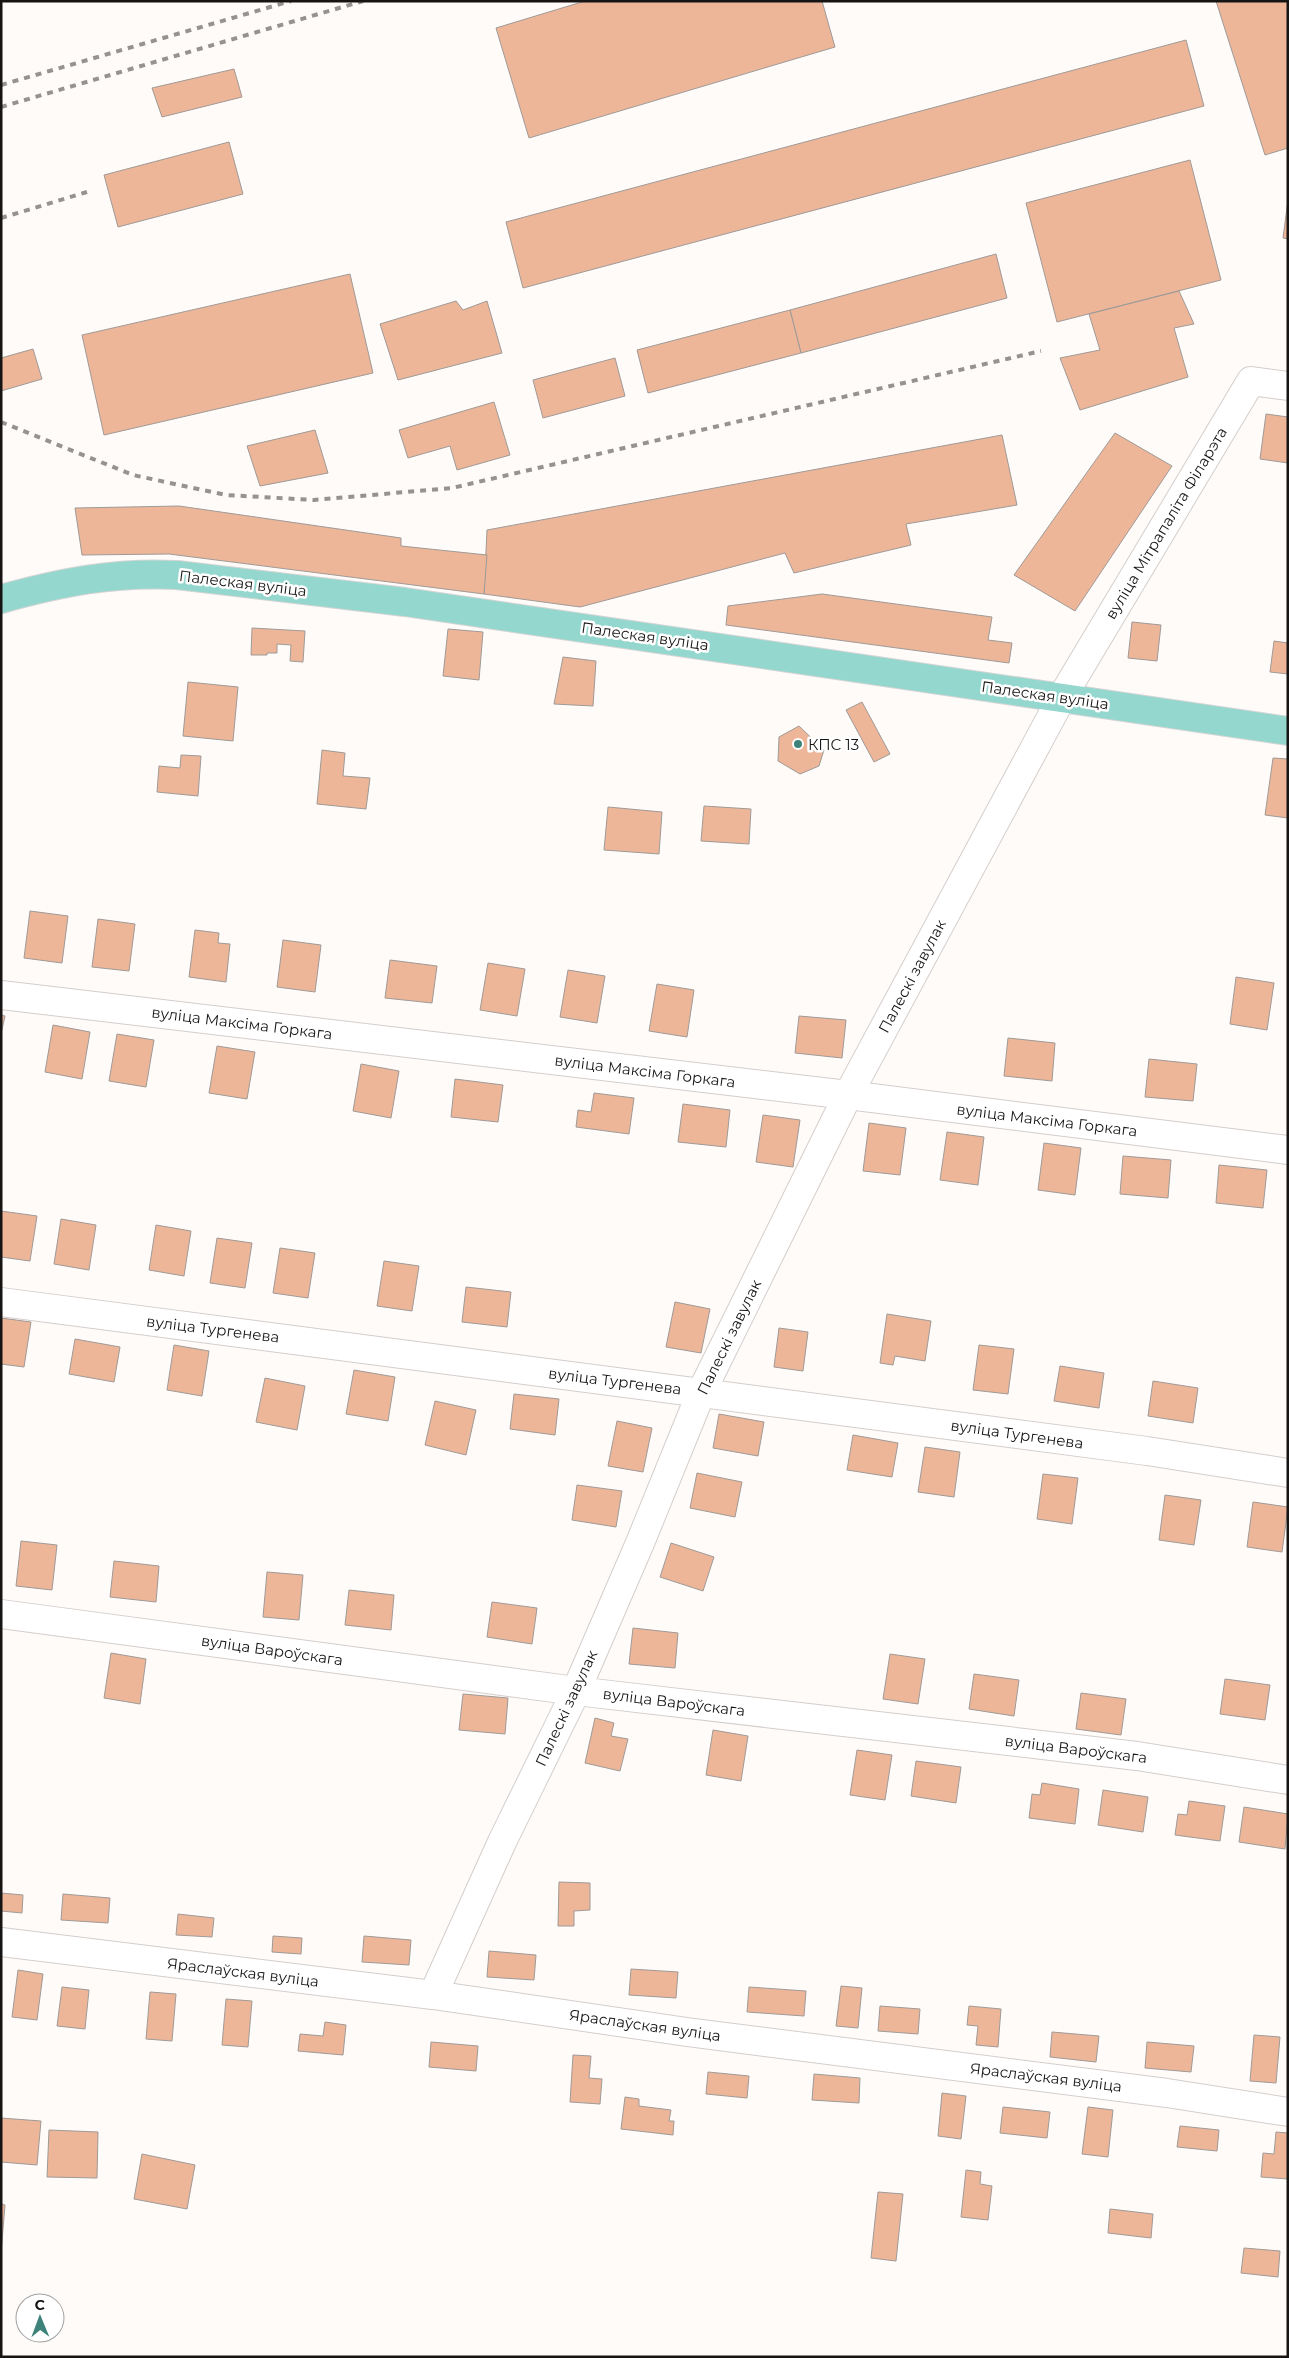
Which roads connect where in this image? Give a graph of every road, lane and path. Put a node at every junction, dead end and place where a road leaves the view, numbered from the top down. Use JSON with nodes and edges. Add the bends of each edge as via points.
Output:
{"nodes":[{"id":1,"x":1288,"y":386,"type":"edge"},
{"id":2,"x":1,"y":598,"type":"edge"},
{"id":3,"x":1062,"y":697,"type":"junction"},
{"id":4,"x":1288,"y":731,"type":"edge"},
{"id":5,"x":1,"y":995,"type":"edge"},
{"id":6,"x":848,"y":1095,"type":"junction"},
{"id":7,"x":1288,"y":1150,"type":"edge"},
{"id":8,"x":1,"y":1302,"type":"edge"},
{"id":9,"x":701,"y":1392,"type":"junction"},
{"id":10,"x":1288,"y":1473,"type":"edge"},
{"id":11,"x":1,"y":1614,"type":"edge"},
{"id":12,"x":576,"y":1691,"type":"junction"},
{"id":13,"x":1288,"y":1780,"type":"edge"},
{"id":14,"x":1,"y":1942,"type":"edge"},
{"id":15,"x":433,"y":1994,"type":"junction"},
{"id":16,"x":1288,"y":2112,"type":"edge"}],
"edges":[{"from":1,"to":3,"type":"street","name":"вуліца Мітрапаліта Філарэта","via":[[1252,381]]},
{"from":2,"to":3,"type":"main road","name":"Палеская вуліца","via":[[102,576],[176,575],[405,602]]},
{"from":3,"to":4,"type":"main road","name":"Палеская вуліца"},
{"from":3,"to":6,"type":"street","name":"Палескі завулак"},
{"from":5,"to":6,"type":"street","name":"вуліца Максіма Горкага"},
{"from":6,"to":7,"type":"street","name":"вуліца Максіма Горкага"},
{"from":6,"to":9,"type":"street","name":"Палескі завулак"},
{"from":8,"to":9,"type":"street","name":"вуліца Тургенева"},
{"from":9,"to":10,"type":"street","name":"вуліца Тургенева","via":[[1147,1451]]},
{"from":9,"to":12,"type":"street","name":"Палескі завулак"},
{"from":11,"to":12,"type":"street","name":"вуліца Вароўскага"},
{"from":12,"to":13,"type":"street","name":"вуліца Вароўскага","via":[[1137,1756]]},
{"from":12,"to":15,"type":"street","name":"Палескі завулак"},
{"from":14,"to":15,"type":"street","name":"Яраслаўская вуліца"},
{"from":15,"to":16,"type":"street","name":"Яраслаўская вуліца","via":[[687,2032],[1167,2093]]}]}
